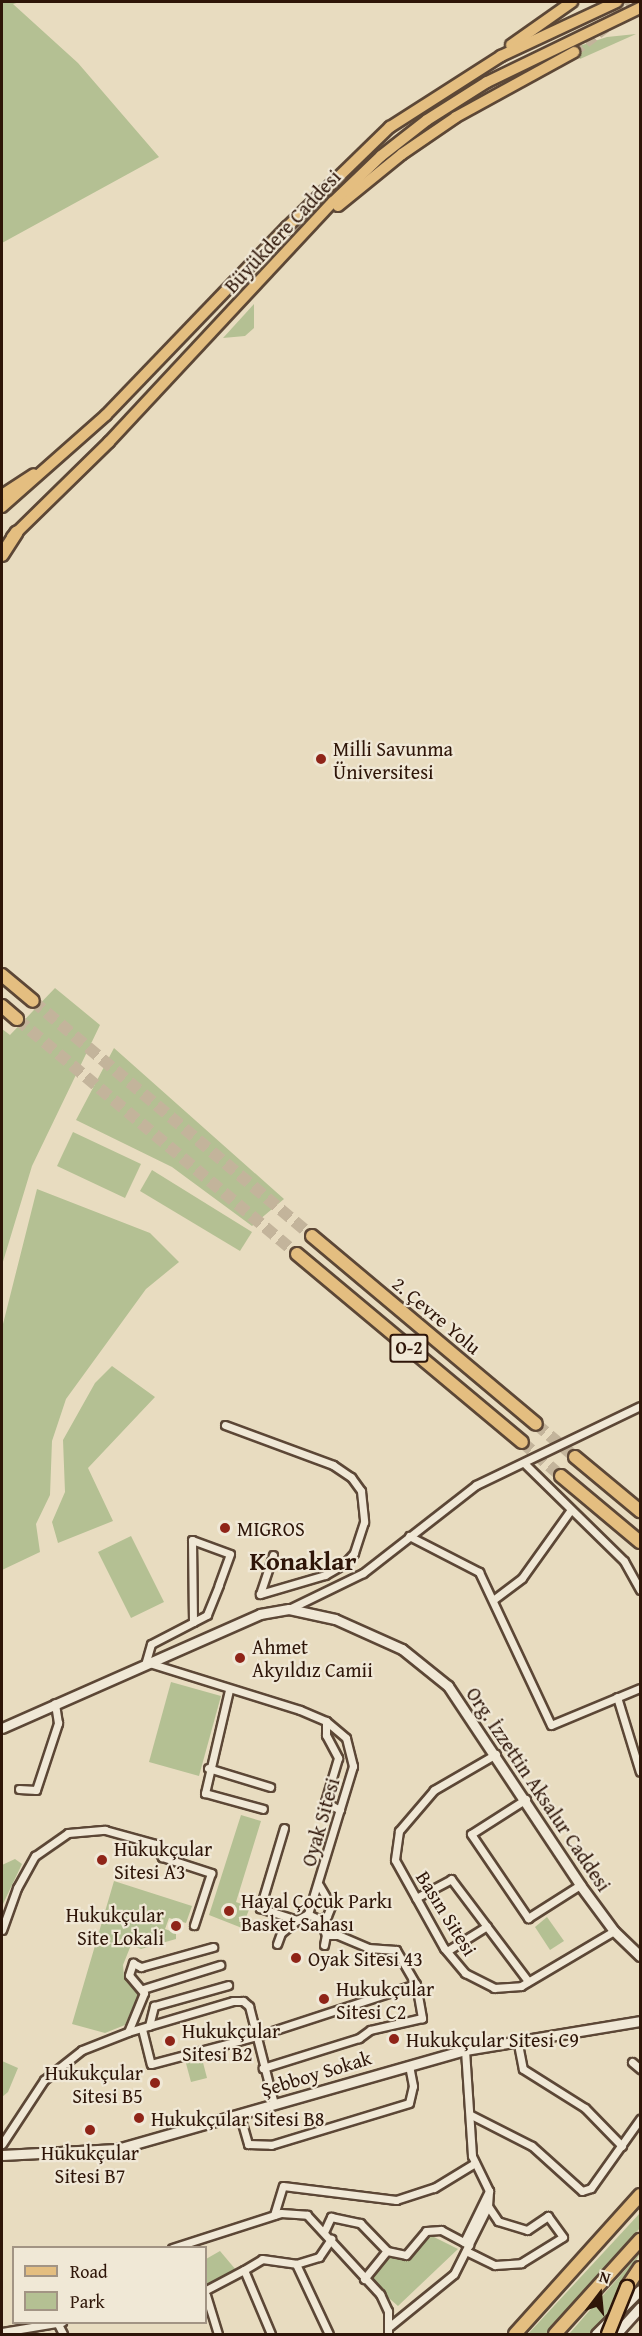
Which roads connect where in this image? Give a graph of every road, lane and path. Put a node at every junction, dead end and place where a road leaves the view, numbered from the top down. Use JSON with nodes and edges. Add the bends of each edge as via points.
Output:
{"nodes":[{"id":1,"x":572,"y":2,"type":"edge"},
{"id":2,"x":617,"y":2,"type":"edge"},
{"id":3,"x":640,"y":8,"type":"edge"},
{"id":4,"x":574,"y":52,"type":"tunnel mouth"},
{"id":5,"x":501,"y":56,"type":"junction"},
{"id":6,"x":309,"y":227,"type":"junction"},
{"id":7,"x":46,"y":470,"type":"junction"},
{"id":8,"x":2,"y":495,"type":"edge"},
{"id":9,"x":2,"y":507,"type":"edge"},
{"id":10,"x":17,"y":532,"type":"junction"},
{"id":11,"x":2,"y":547,"type":"edge"},
{"id":12,"x":2,"y":555,"type":"edge"},
{"id":13,"x":2,"y":975,"type":"edge"},
{"id":14,"x":33,"y":1001,"type":"tunnel mouth"},
{"id":15,"x":2,"y":1006,"type":"edge"},
{"id":16,"x":17,"y":1019,"type":"tunnel mouth"},
{"id":17,"x":312,"y":1236,"type":"tunnel mouth"},
{"id":18,"x":297,"y":1254,"type":"tunnel mouth"},
{"id":19,"x":640,"y":1406,"type":"edge"},
{"id":20,"x":536,"y":1424,"type":"tunnel mouth"},
{"id":21,"x":225,"y":1425,"type":"dead end"},
{"id":22,"x":522,"y":1442,"type":"tunnel mouth"},
{"id":23,"x":575,"y":1457,"type":"tunnel mouth"},
{"id":24,"x":524,"y":1463,"type":"junction"},
{"id":25,"x":561,"y":1476,"type":"tunnel mouth"},
{"id":26,"x":570,"y":1511,"type":"junction"},
{"id":27,"x":640,"y":1511,"type":"edge"},
{"id":28,"x":410,"y":1536,"type":"junction"},
{"id":29,"x":640,"y":1542,"type":"edge"},
{"id":30,"x":273,"y":1556,"type":"dead end"},
{"id":31,"x":640,"y":1590,"type":"edge"},
{"id":32,"x":493,"y":1600,"type":"junction"},
{"id":33,"x":290,"y":1609,"type":"junction"},
{"id":34,"x":193,"y":1622,"type":"junction"},
{"id":35,"x":146,"y":1662,"type":"junction"},
{"id":36,"x":640,"y":1688,"type":"edge"},
{"id":37,"x":229,"y":1690,"type":"junction"},
{"id":38,"x":617,"y":1697,"type":"junction"},
{"id":39,"x":56,"y":1702,"type":"junction"},
{"id":40,"x":326,"y":1721,"type":"junction"},
{"id":41,"x":2,"y":1728,"type":"edge"},
{"id":42,"x":496,"y":1754,"type":"junction"},
{"id":43,"x":208,"y":1768,"type":"junction"},
{"id":44,"x":640,"y":1772,"type":"edge"},
{"id":45,"x":270,"y":1787,"type":"dead end"},
{"id":46,"x":19,"y":1789,"type":"dead end"},
{"id":47,"x":526,"y":1799,"type":"junction"},
{"id":48,"x":263,"y":1809,"type":"dead end"},
{"id":49,"x":340,"y":1810,"type":"junction"},
{"id":50,"x":284,"y":1828,"type":"dead end"},
{"id":51,"x":319,"y":1885,"type":"junction"},
{"id":52,"x":580,"y":1885,"type":"junction"},
{"id":53,"x":416,"y":1898,"type":"junction"},
{"id":54,"x":308,"y":1914,"type":"junction"},
{"id":55,"x":297,"y":1920,"type":"junction"},
{"id":56,"x":320,"y":1920,"type":"junction"},
{"id":57,"x":194,"y":1925,"type":"dead end"},
{"id":58,"x":487,"y":1926,"type":"junction"},
{"id":59,"x":2,"y":1930,"type":"edge"},
{"id":60,"x":614,"y":1931,"type":"junction"},
{"id":61,"x":326,"y":1935,"type":"junction"},
{"id":62,"x":277,"y":1944,"type":"dead end"},
{"id":63,"x":324,"y":1945,"type":"dead end"},
{"id":64,"x":213,"y":1947,"type":"dead end"},
{"id":65,"x":447,"y":1951,"type":"junction"},
{"id":66,"x":640,"y":1956,"type":"edge"},
{"id":67,"x":220,"y":1965,"type":"dead end"},
{"id":68,"x":528,"y":1981,"type":"junction"},
{"id":69,"x":416,"y":1984,"type":"junction"},
{"id":70,"x":228,"y":1985,"type":"dead end"},
{"id":71,"x":142,"y":1989,"type":"junction"},
{"id":72,"x":640,"y":2021,"type":"edge"},
{"id":73,"x":145,"y":2027,"type":"junction"},
{"id":74,"x":128,"y":2032,"type":"junction"},
{"id":75,"x":257,"y":2036,"type":"junction"},
{"id":76,"x":518,"y":2044,"type":"junction"},
{"id":77,"x":465,"y":2050,"type":"junction"},
{"id":78,"x":632,"y":2062,"type":"dead end"},
{"id":79,"x":409,"y":2064,"type":"junction"},
{"id":80,"x":263,"y":2068,"type":"junction"},
{"id":81,"x":640,"y":2069,"type":"edge"},
{"id":82,"x":274,"y":2104,"type":"junction"},
{"id":83,"x":471,"y":2115,"type":"junction"},
{"id":84,"x":640,"y":2119,"type":"edge"},
{"id":85,"x":242,"y":2123,"type":"dead end"},
{"id":86,"x":2,"y":2144,"type":"edge"},
{"id":87,"x":622,"y":2146,"type":"junction"},
{"id":88,"x":2,"y":2155,"type":"edge"},
{"id":89,"x":475,"y":2163,"type":"junction"},
{"id":90,"x":489,"y":2191,"type":"junction"},
{"id":91,"x":640,"y":2195,"type":"edge"},
{"id":92,"x":488,"y":2206,"type":"junction"},
{"id":93,"x":274,"y":2215,"type":"junction"},
{"id":94,"x":324,"y":2232,"type":"junction"},
{"id":95,"x":331,"y":2239,"type":"junction"},
{"id":96,"x":640,"y":2240,"type":"edge"},
{"id":97,"x":175,"y":2246,"type":"edge"},
{"id":98,"x":466,"y":2246,"type":"junction"},
{"id":99,"x":387,"y":2251,"type":"junction"},
{"id":100,"x":296,"y":2264,"type":"junction"},
{"id":101,"x":640,"y":2268,"type":"edge"},
{"id":102,"x":244,"y":2270,"type":"junction"},
{"id":103,"x":364,"y":2279,"type":"junction"},
{"id":104,"x":207,"y":2289,"type":"edge"},
{"id":105,"x":640,"y":2290,"type":"edge"},
{"id":106,"x":207,"y":2298,"type":"edge"},
{"id":107,"x":640,"y":2307,"type":"edge"},
{"id":108,"x":54,"y":2324,"type":"edge"},
{"id":109,"x":390,"y":2326,"type":"junction"},
{"id":110,"x":2,"y":2332,"type":"edge"},
{"id":111,"x":218,"y":2334,"type":"edge"},
{"id":112,"x":271,"y":2334,"type":"edge"},
{"id":113,"x":329,"y":2334,"type":"edge"},
{"id":114,"x":388,"y":2334,"type":"edge"},
{"id":115,"x":515,"y":2334,"type":"edge"},
{"id":116,"x":555,"y":2334,"type":"edge"},
{"id":117,"x":596,"y":2334,"type":"edge"},
{"id":118,"x":608,"y":2334,"type":"edge"},
{"id":119,"x":616,"y":2334,"type":"edge"}],
"edges":[{"from":1,"to":5,"type":"main road"},
{"from":2,"to":5,"type":"main road","name":"Büyükdere Caddesi"},
{"from":3,"to":6,"type":"main road","name":"Büyükdere Caddesi","via":[[537,55],[427,120],[370,165]]},
{"from":4,"to":6,"type":"main road","via":[[456,117],[402,153]]},
{"from":5,"to":7,"type":"main road","name":"Büyükdere Caddesi","via":[[422,104],[360,154],[106,415]]},
{"from":6,"to":10,"type":"main road","name":"Büyükdere Caddesi","via":[[154,395]]},
{"from":7,"to":8,"type":"main road"},
{"from":7,"to":9,"type":"main road","name":"Büyükdere Caddesi"},
{"from":10,"to":11,"type":"main road","name":"Büyükdere Caddesi"},
{"from":10,"to":12,"type":"highway"},
{"from":13,"to":14,"type":"highway"},
{"from":15,"to":16,"type":"highway"},
{"from":17,"to":20,"type":"highway","name":"2. Çevre Yolu","number":"O-2"},
{"from":18,"to":22,"type":"highway","number":"O-2"},
{"from":19,"to":24,"type":"street"},
{"from":21,"to":30,"type":"street","via":[[333,1465],[351,1477],[361,1491],[364,1522],[354,1553],[344,1564],[325,1575],[260,1594]]},
{"from":23,"to":27,"type":"highway"},
{"from":24,"to":26,"type":"street"},
{"from":24,"to":28,"type":"street","via":[[476,1485]]},
{"from":25,"to":29,"type":"highway"},
{"from":26,"to":31,"type":"street","via":[[624,1561]]},
{"from":26,"to":32,"type":"street","via":[[522,1578]]},
{"from":28,"to":32,"type":"street","via":[[479,1572]]},
{"from":28,"to":33,"type":"street","via":[[352,1581]]},
{"from":32,"to":38,"type":"street","via":[[551,1725]]},
{"from":33,"to":35,"type":"main road","name":"Org. İzzettin Aksalur Caddesi","via":[[260,1614]]},
{"from":33,"to":42,"type":"main road","name":"Org. İzzettin Aksalur Caddesi","via":[[335,1619],[414,1656],[462,1702]]},
{"from":34,"to":34,"type":"street","via":[[207,1615],[230,1554],[192,1539]]},
{"from":34,"to":35,"type":"street","via":[[150,1644]]},
{"from":35,"to":37,"type":"street","name":"Oyak Sitesi"},
{"from":35,"to":39,"type":"main road","name":"Org. İzzettin Aksalur Caddesi"},
{"from":36,"to":38,"type":"street"},
{"from":37,"to":40,"type":"street","name":"Oyak Sitesi"},
{"from":37,"to":43,"type":"street"},
{"from":38,"to":44,"type":"street"},
{"from":39,"to":41,"type":"main road","name":"Org. İzzettin Aksalur Caddesi"},
{"from":39,"to":46,"type":"street","via":[[58,1723],[36,1790]]},
{"from":40,"to":49,"type":"street","name":"Oyak Sitesi","via":[[346,1738],[353,1766]]},
{"from":40,"to":49,"type":"street","via":[[326,1735],[338,1758],[326,1803]]},
{"from":42,"to":47,"type":"main road","name":"Org. İzzettin Aksalur Caddesi"},
{"from":42,"to":53,"type":"street","name":"Basın Sitesi","via":[[434,1790],[399,1831],[395,1860]]},
{"from":43,"to":45,"type":"street"},
{"from":43,"to":48,"type":"street","via":[[205,1793]]},
{"from":47,"to":52,"type":"main road","name":"Org. İzzettin Aksalur Caddesi"},
{"from":47,"to":52,"type":"street","via":[[471,1834],[528,1918]]},
{"from":49,"to":51,"type":"street","name":"Oyak Sitesi"},
{"from":50,"to":55,"type":"street","via":[[260,1908]]},
{"from":51,"to":54,"type":"street","name":"Oyak Sitesi"},
{"from":51,"to":56,"type":"street","via":[[331,1906],[327,1916]]},
{"from":52,"to":60,"type":"main road","name":"Org. İzzettin Aksalur Caddesi"},
{"from":53,"to":58,"type":"street","via":[[451,1879]]},
{"from":53,"to":65,"type":"street","name":"Basın Sitesi"},
{"from":54,"to":55,"type":"street"},
{"from":54,"to":56,"type":"street"},
{"from":55,"to":62,"type":"street","via":[[281,1933]]},
{"from":56,"to":61,"type":"street"},
{"from":57,"to":59,"type":"street","via":[[211,1874],[162,1857],[155,1844],[105,1830],[68,1833],[35,1856],[17,1888]]},
{"from":58,"to":65,"type":"street"},
{"from":58,"to":68,"type":"street"},
{"from":60,"to":66,"type":"main road","name":"Org. İzzettin Aksalur Caddesi"},
{"from":60,"to":68,"type":"street","name":"Basın Sitesi"},
{"from":61,"to":63,"type":"street"},
{"from":61,"to":69,"type":"street","via":[[338,1935],[368,1948],[396,1950]]},
{"from":64,"to":71,"type":"street","via":[[141,1967],[133,1964],[129,1975]]},
{"from":65,"to":68,"type":"street","name":"Basın Sitesi","via":[[465,1973],[494,1988],[521,1986]]},
{"from":67,"to":71,"type":"street"},
{"from":69,"to":75,"type":"street"},
{"from":69,"to":80,"type":"street","via":[[422,2018],[370,2030],[359,2038]]},
{"from":70,"to":73,"type":"street","via":[[153,2006]]},
{"from":71,"to":74,"type":"street","via":[[143,1998]]},
{"from":72,"to":76,"type":"main road","name":"Şebboy Sokak"},
{"from":73,"to":74,"type":"street"},
{"from":73,"to":75,"type":"street","via":[[243,2001],[249,2006]]},
{"from":73,"to":75,"type":"street","via":[[151,2064]]},
{"from":74,"to":86,"type":"street","via":[[82,2050],[44,2080]]},
{"from":75,"to":80,"type":"street"},
{"from":76,"to":77,"type":"main road","name":"Şebboy Sokak"},
{"from":76,"to":87,"type":"street","via":[[524,2069],[585,2108]]},
{"from":77,"to":79,"type":"main road","name":"Şebboy Sokak"},
{"from":77,"to":83,"type":"street"},
{"from":78,"to":81,"type":"street"},
{"from":79,"to":82,"type":"main road","name":"Şebboy Sokak"},
{"from":79,"to":85,"type":"street","via":[[413,2086],[409,2103],[271,2145],[248,2144]]},
{"from":80,"to":82,"type":"street"},
{"from":82,"to":88,"type":"main road","name":"Şebboy Sokak","via":[[117,2149]]},
{"from":83,"to":87,"type":"street","via":[[532,2146],[582,2190],[591,2188]]},
{"from":83,"to":89,"type":"street"},
{"from":84,"to":87,"type":"street"},
{"from":89,"to":90,"type":"street"},
{"from":89,"to":93,"type":"street","via":[[434,2188],[396,2200],[283,2186]]},
{"from":90,"to":92,"type":"street"},
{"from":90,"to":98,"type":"street"},
{"from":91,"to":115,"type":"highway"},
{"from":92,"to":98,"type":"street"},
{"from":92,"to":98,"type":"street","via":[[498,2221],[527,2230],[548,2216],[562,2237],[521,2263],[495,2265]]},
{"from":93,"to":94,"type":"street","via":[[307,2215]]},
{"from":93,"to":97,"type":"street"},
{"from":94,"to":95,"type":"street"},
{"from":94,"to":99,"type":"street","via":[[331,2217],[360,2223]]},
{"from":95,"to":100,"type":"street","via":[[319,2257]]},
{"from":95,"to":103,"type":"street"},
{"from":96,"to":116,"type":"highway"},
{"from":98,"to":99,"type":"street","via":[[441,2230],[426,2231],[406,2255]]},
{"from":98,"to":109,"type":"street","via":[[454,2274]]},
{"from":99,"to":103,"type":"street"},
{"from":100,"to":102,"type":"street","via":[[262,2259]]},
{"from":100,"to":113,"type":"street"},
{"from":101,"to":118,"type":"highway","bridge":true,"via":[[627,2287]]},
{"from":102,"to":104,"type":"street"},
{"from":102,"to":112,"type":"street"},
{"from":103,"to":109,"type":"street","via":[[380,2294]]},
{"from":105,"to":117,"type":"main road"},
{"from":106,"to":111,"type":"street"},
{"from":107,"to":119,"type":"main road"},
{"from":108,"to":110,"type":"street"},
{"from":109,"to":114,"type":"street"}]}
